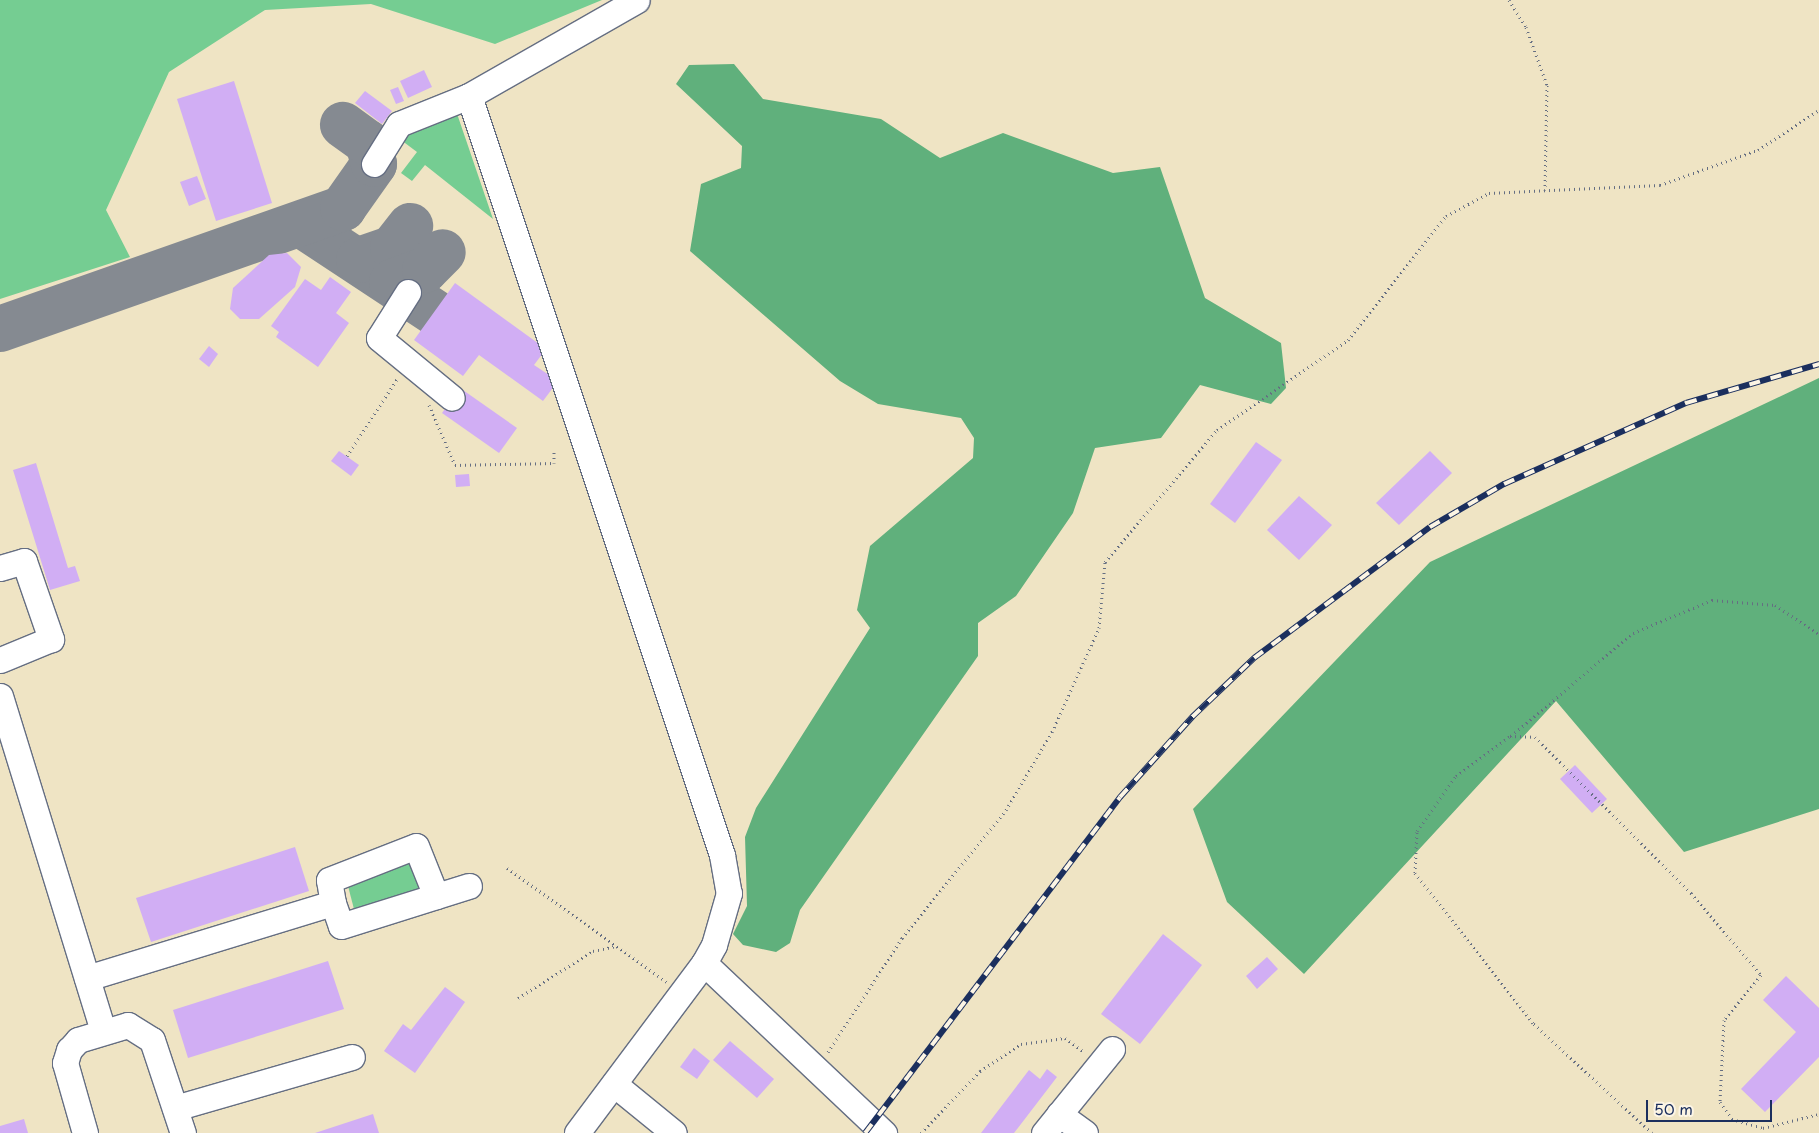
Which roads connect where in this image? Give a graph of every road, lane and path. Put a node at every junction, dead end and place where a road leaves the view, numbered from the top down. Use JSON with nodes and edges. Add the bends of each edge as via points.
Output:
{"nodes":[{"id":1,"x":638,"y":0,"type":"edge"},
{"id":2,"x":1509,"y":0,"type":"edge"},
{"id":3,"x":469,"y":96,"type":"junction"},
{"id":4,"x":1819,"y":110,"type":"edge"},
{"id":5,"x":374,"y":164,"type":"dead end"},
{"id":6,"x":1545,"y":190,"type":"junction"},
{"id":7,"x":408,"y":292,"type":"dead end"},
{"id":8,"x":414,"y":364,"type":"junction"},
{"id":9,"x":452,"y":398,"type":"dead end"},
{"id":10,"x":554,"y":451,"type":"dead end"},
{"id":11,"x":347,"y":456,"type":"dead end"},
{"id":12,"x":0,"y":568,"type":"edge"},
{"id":13,"x":1819,"y":634,"type":"edge"},
{"id":14,"x":0,"y":660,"type":"edge"},
{"id":15,"x":0,"y":696,"type":"edge"},
{"id":16,"x":1510,"y":736,"type":"junction"},
{"id":17,"x":508,"y":868,"type":"dead end"},
{"id":18,"x":469,"y":886,"type":"dead end"},
{"id":19,"x":436,"y":896,"type":"junction"},
{"id":20,"x":333,"y":903,"type":"junction"},
{"id":21,"x":616,"y":946,"type":"junction"},
{"id":22,"x":704,"y":963,"type":"junction"},
{"id":23,"x":87,"y":978,"type":"junction"},
{"id":24,"x":682,"y":992,"type":"junction"},
{"id":25,"x":518,"y":998,"type":"dead end"},
{"id":26,"x":104,"y":1030,"type":"junction"},
{"id":27,"x":1106,"y":1056,"type":"joint"},
{"id":28,"x":352,"y":1057,"type":"dead end"},
{"id":29,"x":817,"y":1069,"type":"junction"},
{"id":30,"x":614,"y":1084,"type":"junction"},
{"id":31,"x":175,"y":1108,"type":"junction"},
{"id":32,"x":1819,"y":1114,"type":"edge"},
{"id":33,"x":1052,"y":1124,"type":"edge"},
{"id":34,"x":85,"y":1133,"type":"edge"},
{"id":35,"x":183,"y":1133,"type":"edge"},
{"id":36,"x":577,"y":1133,"type":"edge"},
{"id":37,"x":674,"y":1133,"type":"edge"},
{"id":38,"x":884,"y":1133,"type":"edge"},
{"id":39,"x":921,"y":1133,"type":"edge"},
{"id":40,"x":1085,"y":1133,"type":"edge"},
{"id":41,"x":1652,"y":1133,"type":"edge"}],
"edges":[{"from":1,"to":3,"type":"lane"},
{"from":2,"to":6,"type":"path","via":[[1526,27],[1547,85]]},
{"from":3,"to":5,"type":"lane","via":[[399,124]]},
{"from":3,"to":22,"type":"lane","via":[[722,855],[729,893],[714,945]]},
{"from":4,"to":6,"type":"path","via":[[1758,150],[1660,185]]},
{"from":6,"to":29,"type":"path","via":[[1489,193],[1446,216],[1348,340],[1218,430],[1105,562],[1099,628],[1052,732],[1006,810],[902,938]]},
{"from":7,"to":8,"type":"lane","via":[[379,338]]},
{"from":8,"to":9,"type":"lane"},
{"from":8,"to":10,"type":"path","via":[[432,416],[455,465],[554,463]]},
{"from":8,"to":11,"type":"path"},
{"from":12,"to":14,"type":"lane","via":[[24,561],[51,639]]},
{"from":13,"to":16,"type":"path","via":[[1775,605],[1712,600],[1632,633]]},
{"from":15,"to":23,"type":"lane"},
{"from":16,"to":32,"type":"path","via":[[1535,737],[1691,892],[1761,975],[1724,1020],[1720,1102],[1732,1119],[1763,1128]]},
{"from":16,"to":41,"type":"path","via":[[1456,776],[1417,831],[1415,873],[1533,1023]]},
{"from":17,"to":21,"type":"path"},
{"from":18,"to":19,"type":"lane"},
{"from":19,"to":20,"type":"lane","via":[[342,926]]},
{"from":19,"to":20,"type":"lane","via":[[416,846],[329,880]]},
{"from":20,"to":23,"type":"lane"},
{"from":21,"to":24,"type":"path"},
{"from":21,"to":25,"type":"path","via":[[593,951]]},
{"from":22,"to":24,"type":"lane"},
{"from":22,"to":29,"type":"lane"},
{"from":23,"to":26,"type":"lane"},
{"from":24,"to":30,"type":"lane"},
{"from":26,"to":31,"type":"lane","via":[[128,1026],[152,1040]]},
{"from":26,"to":34,"type":"lane","via":[[78,1040],[65,1063]]},
{"from":27,"to":33,"type":"lane"},
{"from":27,"to":39,"type":"path","via":[[1065,1038],[1021,1044],[980,1071]]},
{"from":28,"to":31,"type":"lane"},
{"from":29,"to":38,"type":"lane"},
{"from":30,"to":36,"type":"lane"},
{"from":30,"to":37,"type":"lane"},
{"from":31,"to":35,"type":"lane"},
{"from":33,"to":40,"type":"lane"}]}
